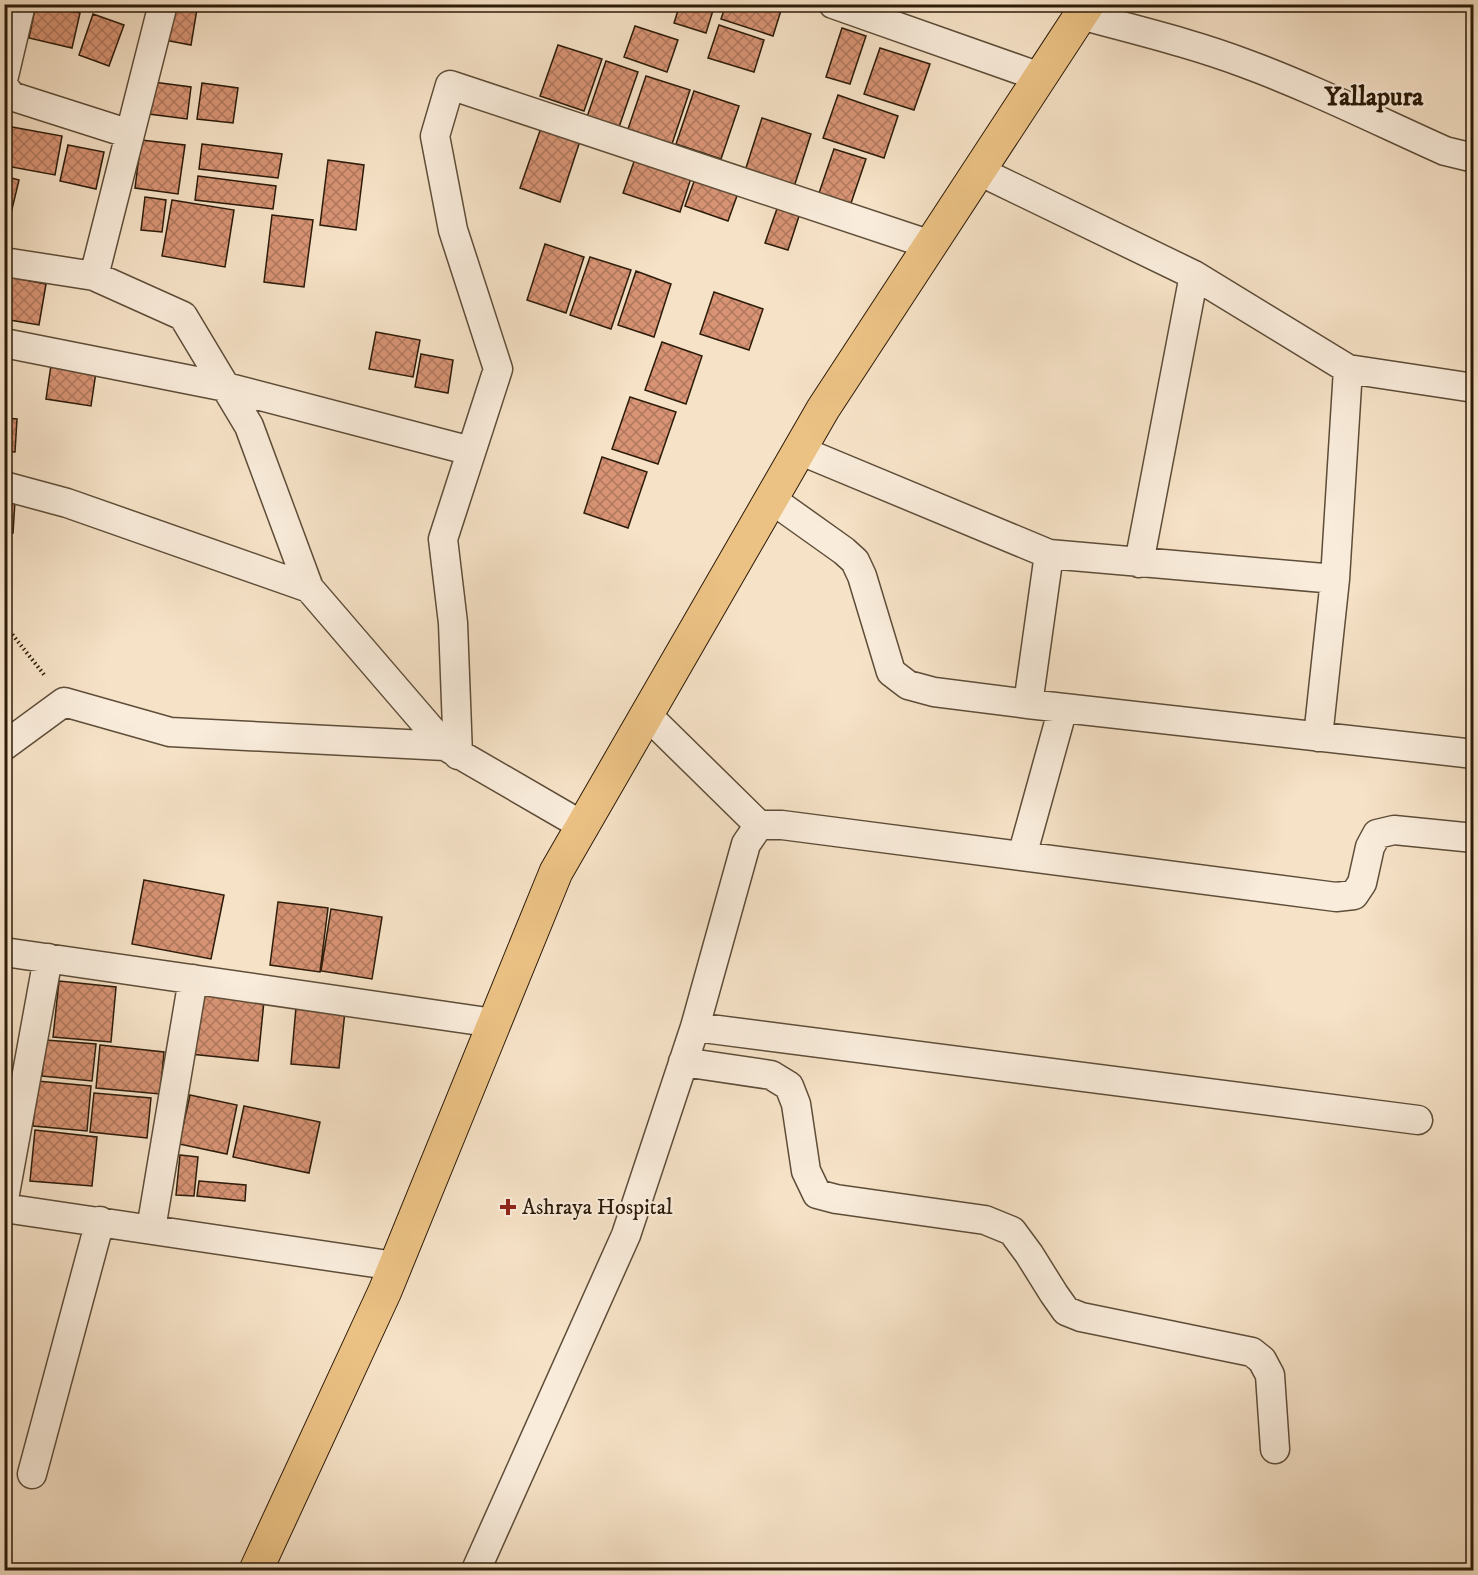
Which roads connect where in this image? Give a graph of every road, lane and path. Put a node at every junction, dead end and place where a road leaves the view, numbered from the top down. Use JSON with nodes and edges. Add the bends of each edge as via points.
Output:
{"nodes":[{"id":1,"x":21,"y":4,"type":"edge"},
{"id":2,"x":163,"y":4,"type":"edge"},
{"id":3,"x":833,"y":4,"type":"edge"},
{"id":4,"x":1084,"y":10,"type":"edge"},
{"id":5,"x":4,"y":76,"type":"edge"},
{"id":6,"x":1040,"y":77,"type":"junction"},
{"id":7,"x":4,"y":86,"type":"edge"},
{"id":8,"x":130,"y":134,"type":"junction"},
{"id":9,"x":1473,"y":158,"type":"edge"},
{"id":10,"x":979,"y":171,"type":"junction"},
{"id":11,"x":931,"y":245,"type":"junction"},
{"id":12,"x":4,"y":262,"type":"edge"},
{"id":13,"x":1194,"y":275,"type":"junction"},
{"id":14,"x":94,"y":276,"type":"junction"},
{"id":15,"x":4,"y":343,"type":"edge"},
{"id":16,"x":1348,"y":369,"type":"junction"},
{"id":17,"x":226,"y":387,"type":"junction"},
{"id":18,"x":1473,"y":388,"type":"edge"},
{"id":19,"x":799,"y":450,"type":"junction"},
{"id":20,"x":471,"y":451,"type":"junction"},
{"id":21,"x":4,"y":486,"type":"edge"},
{"id":22,"x":771,"y":499,"type":"junction"},
{"id":23,"x":1048,"y":554,"type":"junction"},
{"id":24,"x":1139,"y":563,"type":"junction"},
{"id":25,"x":1335,"y":579,"type":"junction"},
{"id":26,"x":309,"y":588,"type":"junction"},
{"id":27,"x":4,"y":624,"type":"edge"},
{"id":28,"x":64,"y":702,"type":"junction"},
{"id":29,"x":1028,"y":704,"type":"junction"},
{"id":30,"x":1064,"y":708,"type":"junction"},
{"id":31,"x":647,"y":715,"type":"junction"},
{"id":32,"x":1318,"y":737,"type":"junction"},
{"id":33,"x":4,"y":746,"type":"edge"},
{"id":34,"x":452,"y":750,"type":"junction"},
{"id":35,"x":1473,"y":754,"type":"edge"},
{"id":36,"x":759,"y":825,"type":"junction"},
{"id":37,"x":583,"y":826,"type":"junction"},
{"id":38,"x":1473,"y":838,"type":"edge"},
{"id":39,"x":1022,"y":856,"type":"junction"},
{"id":40,"x":4,"y":952,"type":"edge"},
{"id":41,"x":48,"y":958,"type":"junction"},
{"id":42,"x":193,"y":979,"type":"junction"},
{"id":43,"x":494,"y":1023,"type":"junction"},
{"id":44,"x":694,"y":1027,"type":"junction"},
{"id":45,"x":683,"y":1062,"type":"junction"},
{"id":46,"x":1418,"y":1120,"type":"dead end"},
{"id":47,"x":4,"y":1199,"type":"edge"},
{"id":48,"x":4,"y":1208,"type":"edge"},
{"id":49,"x":100,"y":1221,"type":"junction"},
{"id":50,"x":151,"y":1229,"type":"junction"},
{"id":51,"x":395,"y":1266,"type":"junction"},
{"id":52,"x":1275,"y":1449,"type":"dead end"},
{"id":53,"x":32,"y":1474,"type":"dead end"},
{"id":54,"x":256,"y":1570,"type":"edge"},
{"id":55,"x":476,"y":1570,"type":"edge"}],
"edges":[{"from":1,"to":5,"type":"street"},
{"from":2,"to":8,"type":"street"},
{"from":3,"to":6,"type":"street"},
{"from":4,"to":6,"type":"main road"},
{"from":4,"to":9,"type":"street","via":[[1243,62],[1445,152]]},
{"from":6,"to":10,"type":"main road"},
{"from":7,"to":8,"type":"street","via":[[11,96]]},
{"from":8,"to":14,"type":"street"},
{"from":10,"to":11,"type":"main road"},
{"from":10,"to":13,"type":"street"},
{"from":11,"to":19,"type":"main road"},
{"from":11,"to":20,"type":"street","via":[[450,86],[435,136],[453,230],[498,369]]},
{"from":12,"to":14,"type":"street"},
{"from":13,"to":16,"type":"street"},
{"from":13,"to":24,"type":"street"},
{"from":14,"to":17,"type":"street","via":[[183,316]]},
{"from":15,"to":17,"type":"street"},
{"from":16,"to":18,"type":"street"},
{"from":16,"to":25,"type":"street"},
{"from":17,"to":20,"type":"street"},
{"from":17,"to":26,"type":"street","via":[[249,426]]},
{"from":19,"to":22,"type":"main road"},
{"from":19,"to":23,"type":"street"},
{"from":20,"to":34,"type":"street","via":[[443,539],[453,622]]},
{"from":21,"to":26,"type":"street","via":[[67,503]]},
{"from":22,"to":29,"type":"street","via":[[855,561],[891,672],[908,685],[934,692]]},
{"from":22,"to":31,"type":"main road"},
{"from":23,"to":24,"type":"street"},
{"from":23,"to":29,"type":"street"},
{"from":24,"to":25,"type":"street"},
{"from":25,"to":32,"type":"street"},
{"from":26,"to":34,"type":"street"},
{"from":27,"to":28,"type":"path"},
{"from":28,"to":33,"type":"street"},
{"from":28,"to":34,"type":"street","via":[[170,732]]},
{"from":29,"to":30,"type":"street"},
{"from":30,"to":32,"type":"street"},
{"from":30,"to":39,"type":"street"},
{"from":31,"to":36,"type":"street"},
{"from":31,"to":37,"type":"main road"},
{"from":32,"to":35,"type":"street"},
{"from":34,"to":37,"type":"street"},
{"from":36,"to":39,"type":"street"},
{"from":36,"to":44,"type":"street","via":[[746,844]]},
{"from":37,"to":43,"type":"main road","via":[[556,873]]},
{"from":38,"to":39,"type":"street","via":[[1394,830],[1377,834],[1362,883],[1354,894],[1336,897]]},
{"from":40,"to":41,"type":"street"},
{"from":41,"to":42,"type":"street"},
{"from":41,"to":47,"type":"street"},
{"from":42,"to":43,"type":"street"},
{"from":42,"to":50,"type":"street"},
{"from":43,"to":51,"type":"main road"},
{"from":44,"to":45,"type":"street"},
{"from":44,"to":46,"type":"street"},
{"from":45,"to":52,"type":"street","via":[[771,1075],[789,1086],[796,1104],[806,1171],[817,1194],[836,1200],[985,1220],[1012,1232],[1066,1311],[1252,1352],[1263,1360],[1270,1374]]},
{"from":45,"to":55,"type":"street","via":[[626,1235]]},
{"from":48,"to":49,"type":"street"},
{"from":49,"to":50,"type":"street"},
{"from":49,"to":53,"type":"street"},
{"from":50,"to":51,"type":"street"},
{"from":51,"to":54,"type":"main road"}]}
